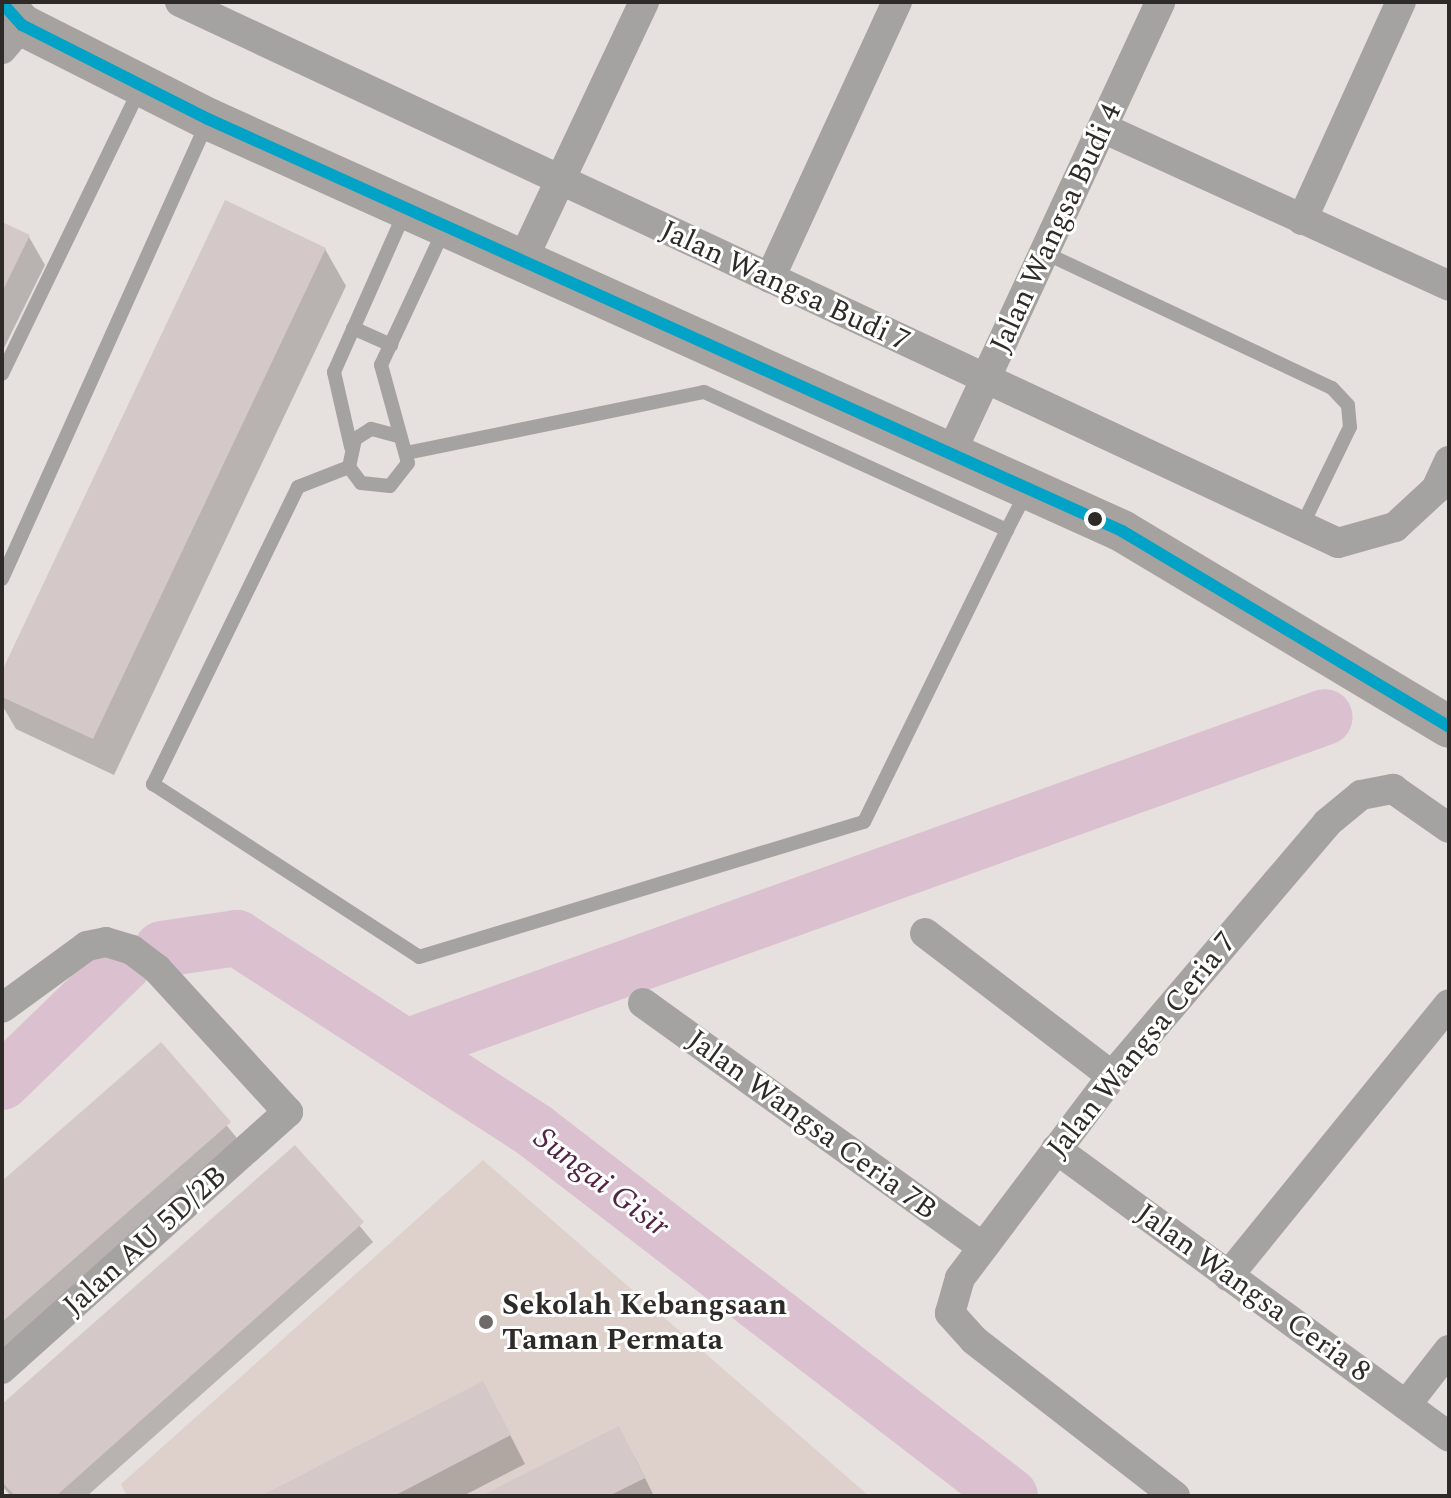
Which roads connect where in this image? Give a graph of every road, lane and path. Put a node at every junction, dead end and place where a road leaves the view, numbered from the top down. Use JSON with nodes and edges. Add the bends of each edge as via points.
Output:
{"nodes":[{"id":1,"x":180,"y":2,"type":"edge"},
{"id":2,"x":644,"y":2,"type":"edge"},
{"id":3,"x":897,"y":2,"type":"edge"},
{"id":4,"x":1160,"y":2,"type":"edge"},
{"id":5,"x":1401,"y":2,"type":"edge"},
{"id":6,"x":9,"y":25,"type":"edge"},
{"id":7,"x":142,"y":85,"type":"junction"},
{"id":8,"x":208,"y":119,"type":"junction"},
{"id":9,"x":1103,"y":128,"type":"junction"},
{"id":10,"x":561,"y":182,"type":"junction"},
{"id":11,"x":407,"y":206,"type":"junction"},
{"id":12,"x":1302,"y":220,"type":"junction"},
{"id":13,"x":454,"y":239,"type":"junction"},
{"id":14,"x":1045,"y":253,"type":"junction"},
{"id":15,"x":524,"y":257,"type":"junction"},
{"id":16,"x":770,"y":278,"type":"junction"},
{"id":17,"x":1449,"y":286,"type":"edge"},
{"id":18,"x":353,"y":328,"type":"junction"},
{"id":19,"x":391,"y":345,"type":"junction"},
{"id":20,"x":2,"y":374,"type":"edge"},
{"id":21,"x":985,"y":380,"type":"junction"},
{"id":22,"x":398,"y":436,"type":"junction"},
{"id":23,"x":351,"y":447,"type":"junction"},
{"id":24,"x":408,"y":453,"type":"junction"},
{"id":25,"x":951,"y":453,"type":"junction"},
{"id":26,"x":1449,"y":461,"type":"edge"},
{"id":27,"x":349,"y":467,"type":"junction"},
{"id":28,"x":1028,"y":488,"type":"junction"},
{"id":29,"x":1302,"y":526,"type":"junction"},
{"id":30,"x":1007,"y":530,"type":"junction"},
{"id":31,"x":2,"y":579,"type":"edge"},
{"id":32,"x":1449,"y":727,"type":"edge"},
{"id":33,"x":1449,"y":828,"type":"edge"},
{"id":34,"x":925,"y":933,"type":"dead end"},
{"id":35,"x":643,"y":1003,"type":"dead end"},
{"id":36,"x":1449,"y":1004,"type":"edge"},
{"id":37,"x":2,"y":1008,"type":"edge"},
{"id":38,"x":1112,"y":1076,"type":"junction"},
{"id":39,"x":1056,"y":1149,"type":"junction"},
{"id":40,"x":982,"y":1247,"type":"junction"},
{"id":41,"x":1228,"y":1276,"type":"junction"},
{"id":42,"x":1449,"y":1350,"type":"edge"},
{"id":43,"x":2,"y":1369,"type":"edge"},
{"id":44,"x":1406,"y":1405,"type":"junction"},
{"id":45,"x":1449,"y":1437,"type":"edge"},
{"id":46,"x":1175,"y":1496,"type":"edge"}],
"edges":[{"from":1,"to":10,"type":"street","name":"Jalan Wangsa Budi 7"},
{"from":2,"to":10,"type":"street"},
{"from":3,"to":16,"type":"street"},
{"from":4,"to":9,"type":"street","name":"Jalan Wangsa Budi 4"},
{"from":5,"to":12,"type":"street"},
{"from":6,"to":7,"type":"street"},
{"from":7,"to":8,"type":"street"},
{"from":7,"to":20,"type":"lane"},
{"from":8,"to":11,"type":"street"},
{"from":8,"to":31,"type":"lane"},
{"from":9,"to":12,"type":"street"},
{"from":9,"to":14,"type":"street","name":"Jalan Wangsa Budi 4"},
{"from":10,"to":15,"type":"street"},
{"from":10,"to":16,"type":"street","name":"Jalan Wangsa Budi 7"},
{"from":11,"to":13,"type":"street"},
{"from":11,"to":18,"type":"lane"},
{"from":12,"to":17,"type":"street"},
{"from":13,"to":15,"type":"street"},
{"from":13,"to":19,"type":"lane"},
{"from":14,"to":21,"type":"street","name":"Jalan Wangsa Budi 4"},
{"from":14,"to":29,"type":"lane","via":[[1332,388],[1348,405],[1350,427]]},
{"from":15,"to":25,"type":"street"},
{"from":16,"to":21,"type":"street","name":"Jalan Wangsa Budi 7"},
{"from":18,"to":19,"type":"lane"},
{"from":18,"to":23,"type":"lane","via":[[334,372]]},
{"from":19,"to":22,"type":"lane","via":[[381,365]]},
{"from":21,"to":25,"type":"street","name":"Jalan Wangsa Budi 4"},
{"from":21,"to":29,"type":"street","name":"Jalan Wangsa Budi 7"},
{"from":22,"to":23,"type":"lane","via":[[371,429]]},
{"from":22,"to":24,"type":"lane"},
{"from":23,"to":27,"type":"lane"},
{"from":24,"to":27,"type":"lane","via":[[405,472],[390,486],[361,483]]},
{"from":24,"to":30,"type":"lane","via":[[704,392]]},
{"from":25,"to":28,"type":"street"},
{"from":26,"to":29,"type":"street","name":"Jalan Wangsa Budi 7","via":[[1436,489],[1395,527],[1338,543]]},
{"from":27,"to":30,"type":"lane","via":[[298,487],[153,784],[419,957],[864,822]]},
{"from":28,"to":30,"type":"lane"},
{"from":28,"to":32,"type":"street","via":[[1122,531]]},
{"from":33,"to":38,"type":"street","name":"Jalan Wangsa Ceria 7","via":[[1393,789],[1361,795],[1327,823]]},
{"from":34,"to":38,"type":"street"},
{"from":35,"to":40,"type":"street","name":"Jalan Wangsa Ceria 7B"},
{"from":36,"to":41,"type":"street"},
{"from":37,"to":43,"type":"street","name":"Jalan AU 5D/2B","via":[[87,946],[106,942],[132,950],[157,969],[288,1112]]},
{"from":38,"to":39,"type":"street","name":"Jalan Wangsa Ceria 7"},
{"from":39,"to":40,"type":"street","name":"Jalan Wangsa Ceria 7"},
{"from":39,"to":41,"type":"street","name":"Jalan Wangsa Ceria 8"},
{"from":40,"to":46,"type":"street","name":"Jalan Wangsa Ceria 7","via":[[960,1278],[950,1313],[974,1340]]},
{"from":41,"to":44,"type":"street","name":"Jalan Wangsa Ceria 8"},
{"from":42,"to":44,"type":"street"},
{"from":44,"to":45,"type":"street","name":"Jalan Wangsa Ceria 8"}]}
